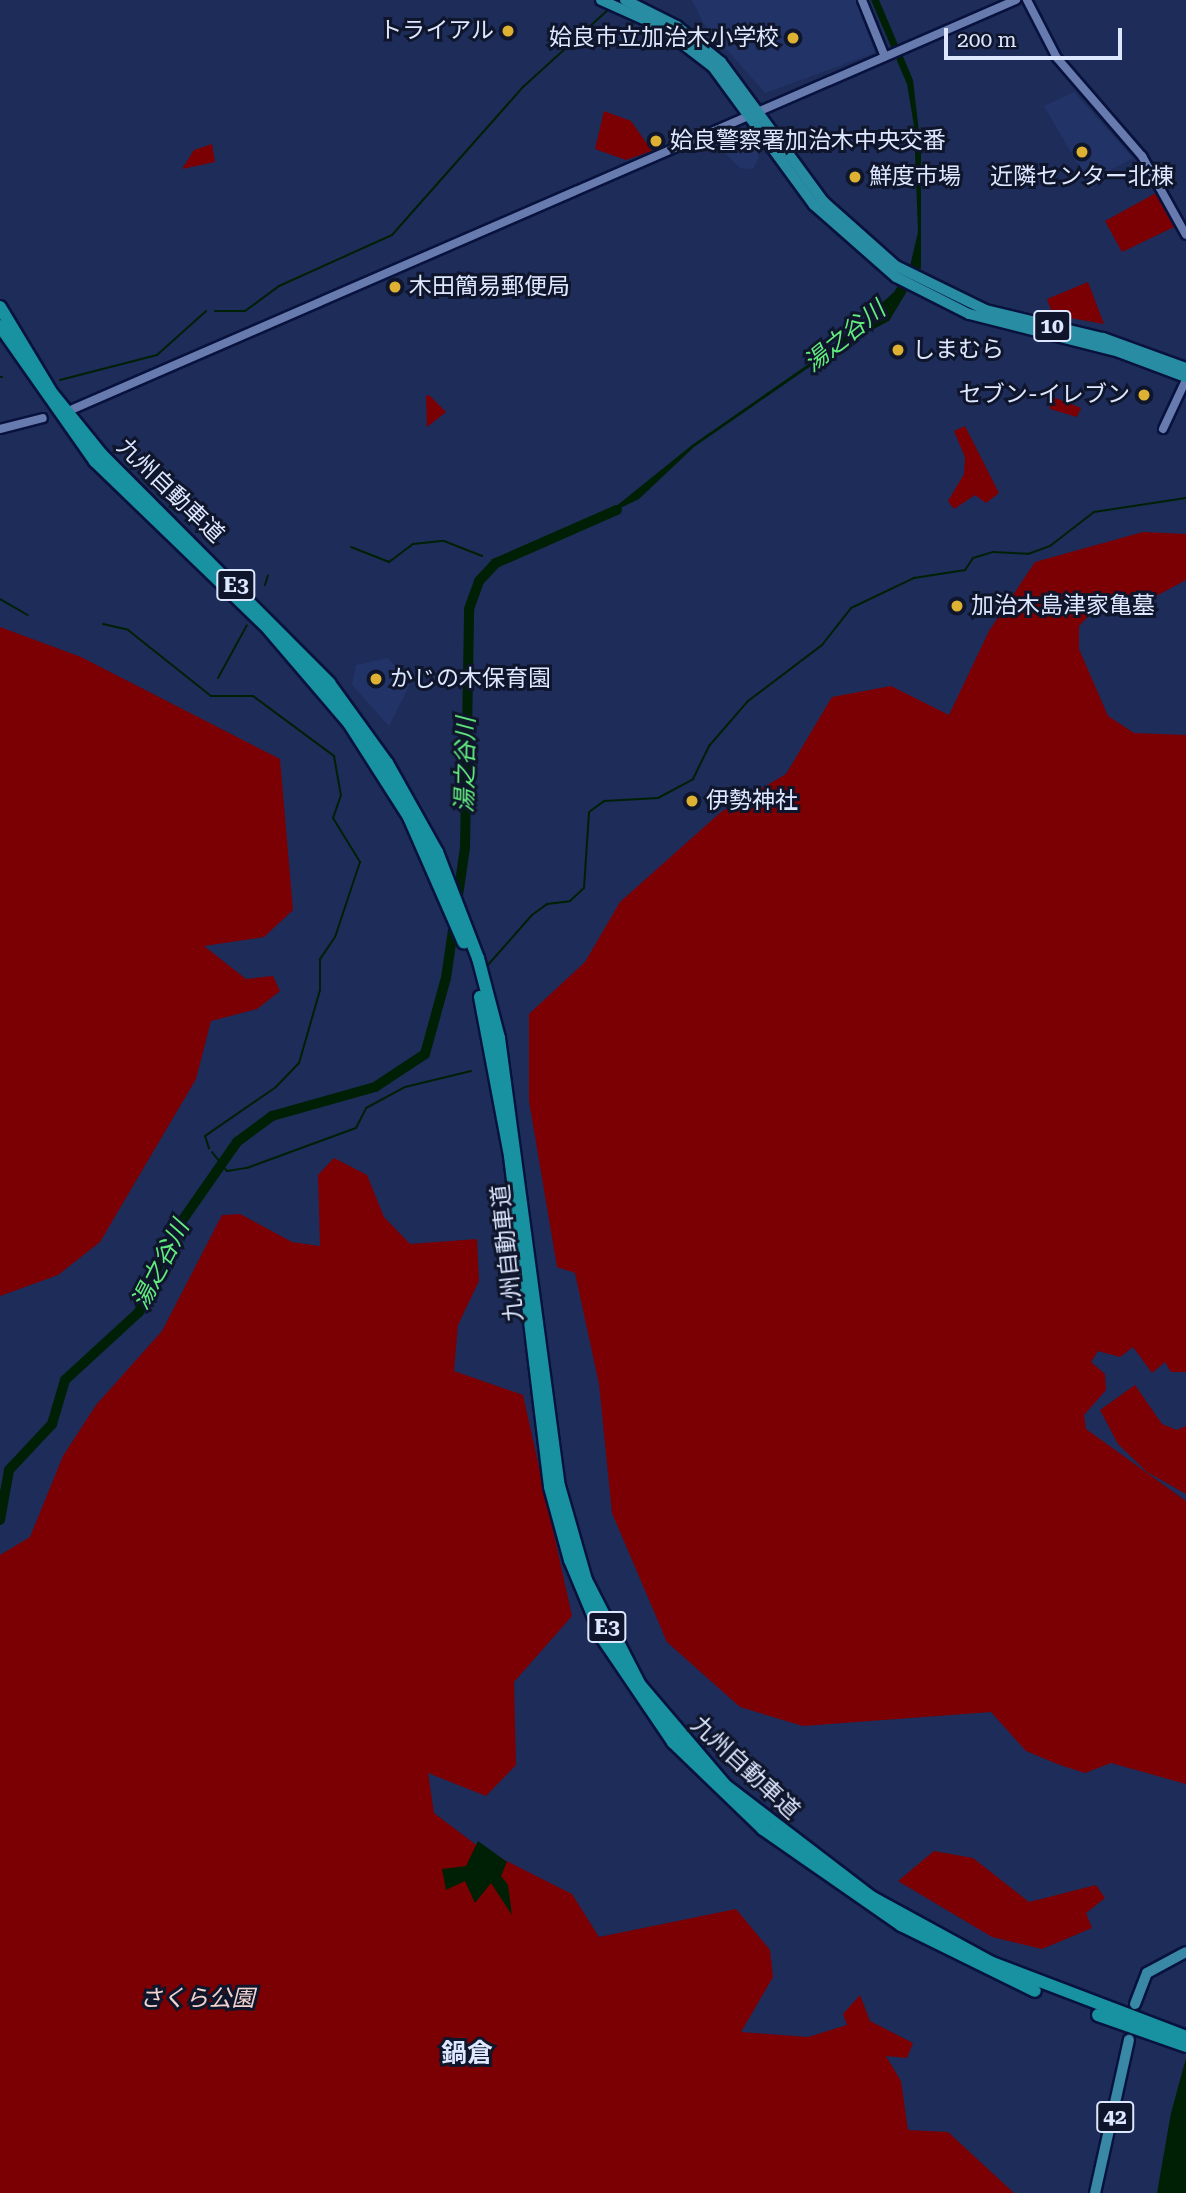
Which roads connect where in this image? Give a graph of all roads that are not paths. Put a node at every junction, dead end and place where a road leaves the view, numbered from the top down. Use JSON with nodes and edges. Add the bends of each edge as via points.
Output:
{"nodes":[{"id":1,"x":601,"y":0,"type":"edge"},
{"id":2,"x":862,"y":0,"type":"edge"},
{"id":3,"x":1016,"y":0,"type":"edge"},
{"id":4,"x":1027,"y":0,"type":"edge"},
{"id":5,"x":627,"y":3,"type":"edge"},
{"id":6,"x":886,"y":56,"type":"junction"},
{"id":7,"x":757,"y":113,"type":"junction"},
{"id":8,"x":1186,"y":235,"type":"edge"},
{"id":9,"x":917,"y":285,"type":"junction"},
{"id":10,"x":0,"y":307,"type":"edge"},
{"id":11,"x":0,"y":326,"type":"edge"},
{"id":12,"x":1186,"y":368,"type":"edge"},
{"id":13,"x":1186,"y":379,"type":"edge"},
{"id":14,"x":73,"y":410,"type":"dead end"},
{"id":15,"x":43,"y":418,"type":"dead end"},
{"id":16,"x":0,"y":429,"type":"edge"},
{"id":17,"x":1163,"y":429,"type":"dead end"},
{"id":18,"x":447,"y":887,"type":"junction"},
{"id":19,"x":1186,"y":1952,"type":"edge"},
{"id":20,"x":1135,"y":2004,"type":"dead end"},
{"id":21,"x":1129,"y":2040,"type":"dead end"},
{"id":22,"x":1185,"y":2041,"type":"edge"},
{"id":23,"x":1094,"y":2193,"type":"edge"}],
"edges":[{"from":1,"to":5,"type":"highway","number":"10"},
{"from":2,"to":6,"type":"street"},
{"from":3,"to":6,"type":"street"},
{"from":4,"to":8,"type":"street","via":[[1057,58],[1142,156]]},
{"from":5,"to":7,"type":"highway","number":"10","via":[[698,53]]},
{"from":6,"to":7,"type":"street"},
{"from":7,"to":9,"type":"highway","number":"10","via":[[814,205]]},
{"from":7,"to":14,"type":"street"},
{"from":9,"to":12,"type":"highway","number":"10","via":[[996,314],[1103,338]]},
{"from":9,"to":13,"type":"highway","number":"10","via":[[982,318],[1119,352]]},
{"from":10,"to":18,"type":"highway","name":"九州自動車道","number":"E3","via":[[51,392],[102,455],[271,619],[349,708],[416,813]]},
{"from":11,"to":18,"type":"highway","name":"九州自動車道","number":"E3","via":[[95,461],[323,688],[380,768]]},
{"from":13,"to":17,"type":"street"},
{"from":15,"to":16,"type":"street"},
{"from":18,"to":22,"type":"highway","name":"九州自動車道","number":"E3","via":[[464,918],[512,1107],[559,1486],[586,1580],[640,1685],[726,1786],[872,1897],[990,1962]]},
{"from":18,"to":22,"type":"highway","name":"九州自動車道","number":"E3","via":[[503,1109],[550,1487],[588,1607],[630,1685],[720,1792],[866,1904],[986,1970]]},
{"from":19,"to":20,"type":"main road","via":[[1147,1973]]},
{"from":21,"to":23,"type":"main road","number":"42"}]}
